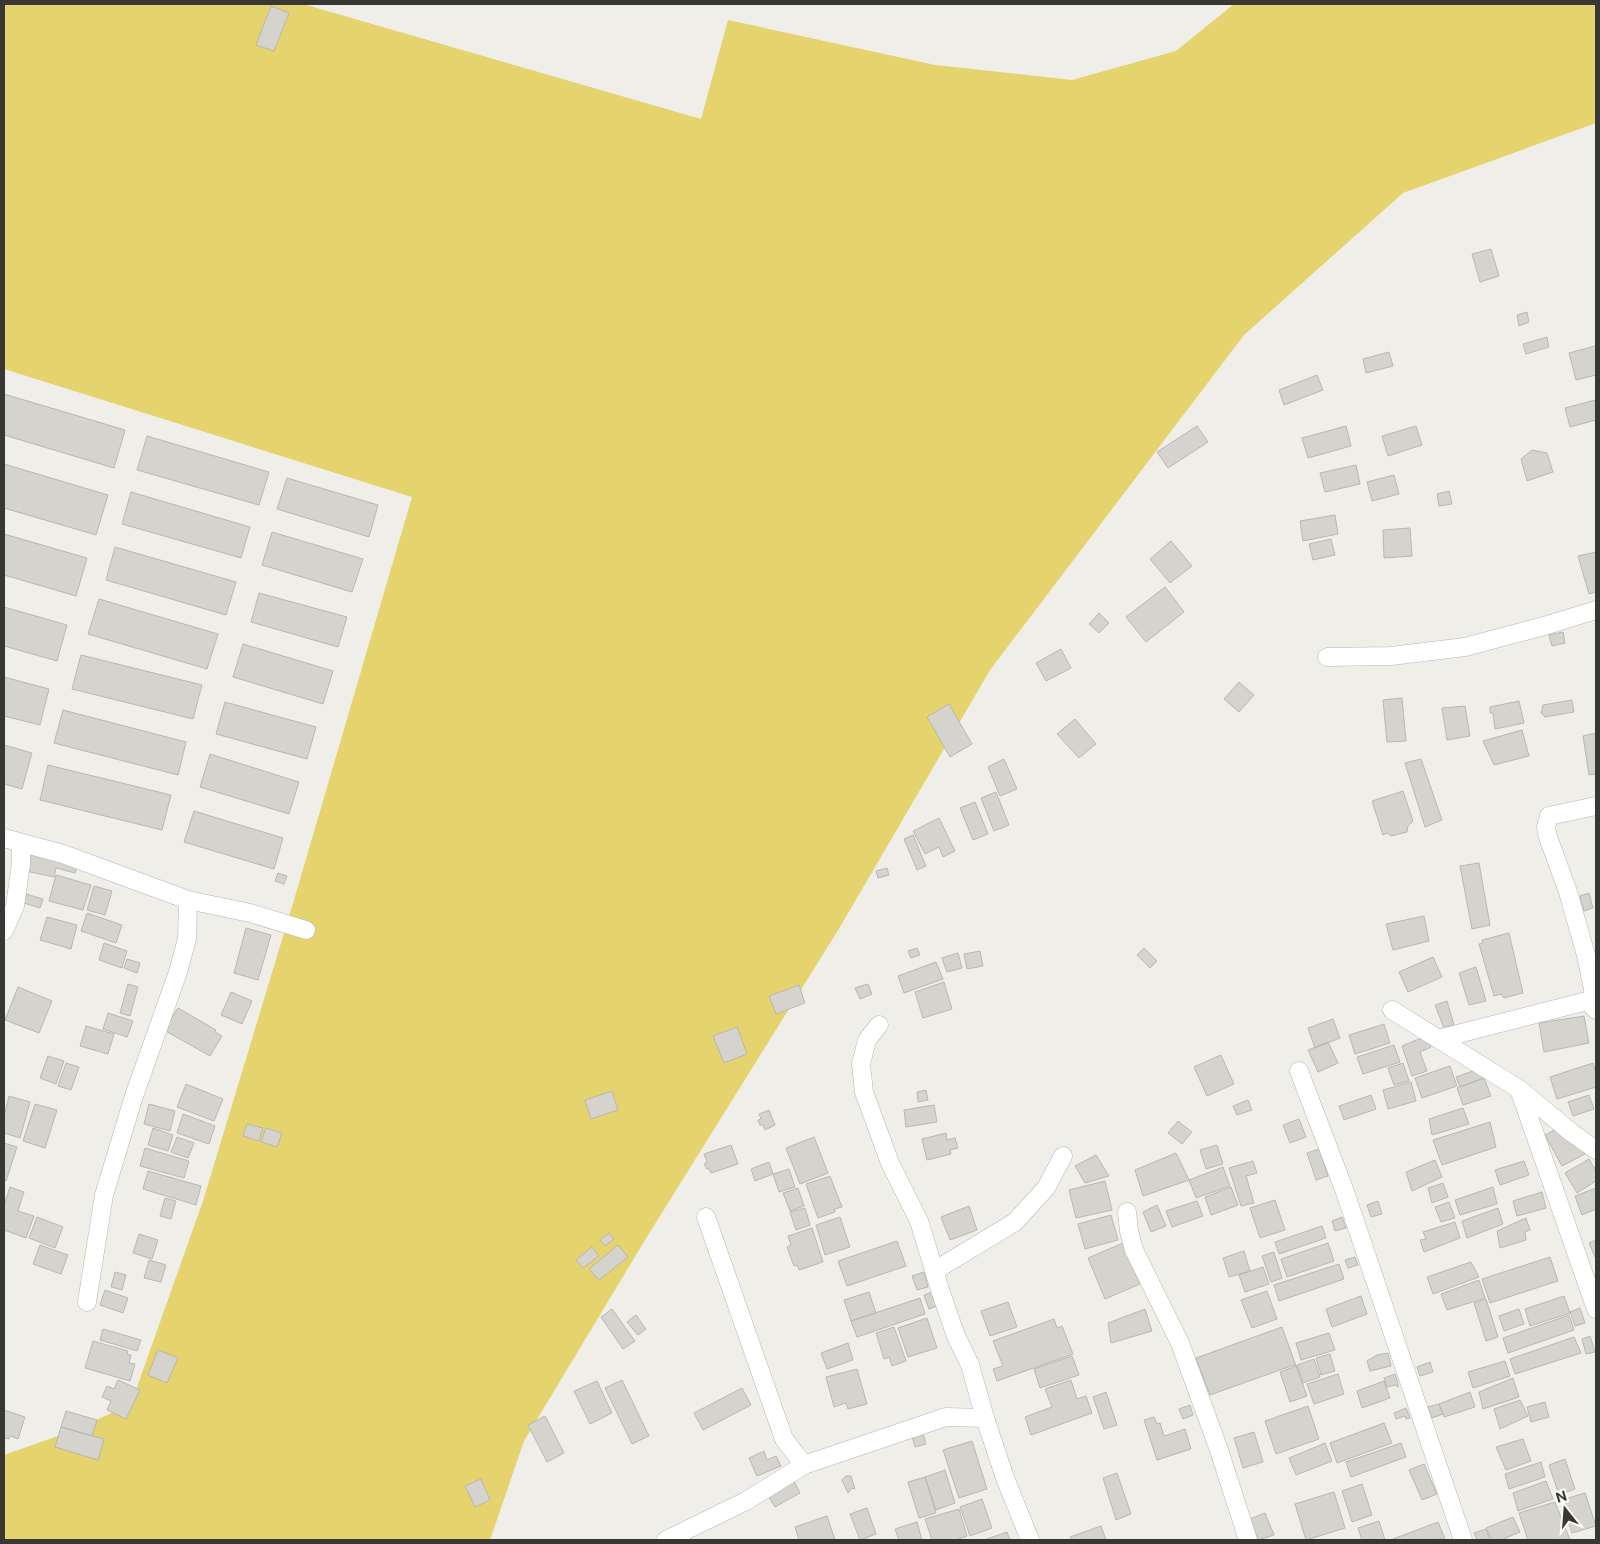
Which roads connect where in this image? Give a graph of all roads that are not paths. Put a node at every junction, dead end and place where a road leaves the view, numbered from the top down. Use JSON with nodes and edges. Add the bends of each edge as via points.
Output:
{"nodes":[{"id":1,"x":1596,"y":610,"type":"edge"},
{"id":2,"x":1327,"y":658,"type":"dead end"},
{"id":3,"x":1596,"y":806,"type":"edge"},
{"id":4,"x":4,"y":838,"type":"edge"},
{"id":5,"x":21,"y":844,"type":"junction"},
{"id":6,"x":188,"y":900,"type":"junction"},
{"id":7,"x":306,"y":930,"type":"dead end"},
{"id":8,"x":4,"y":931,"type":"edge"},
{"id":9,"x":1596,"y":1004,"type":"edge"},
{"id":10,"x":1392,"y":1010,"type":"dead end"},
{"id":11,"x":1596,"y":1010,"type":"edge"},
{"id":12,"x":879,"y":1025,"type":"dead end"},
{"id":13,"x":1438,"y":1039,"type":"junction"},
{"id":14,"x":1299,"y":1071,"type":"dead end"},
{"id":15,"x":1519,"y":1089,"type":"junction"},
{"id":16,"x":1596,"y":1150,"type":"edge"},
{"id":17,"x":1063,"y":1156,"type":"dead end"},
{"id":18,"x":1128,"y":1212,"type":"dead end"},
{"id":19,"x":706,"y":1217,"type":"dead end"},
{"id":20,"x":934,"y":1271,"type":"junction"},
{"id":21,"x":87,"y":1302,"type":"dead end"},
{"id":22,"x":1596,"y":1309,"type":"edge"},
{"id":23,"x":985,"y":1418,"type":"junction"},
{"id":24,"x":804,"y":1465,"type":"junction"},
{"id":25,"x":666,"y":1540,"type":"edge"},
{"id":26,"x":1030,"y":1540,"type":"edge"},
{"id":27,"x":1248,"y":1540,"type":"edge"},
{"id":28,"x":1463,"y":1540,"type":"edge"}],
"edges":[{"from":1,"to":2,"type":"street","via":[[1465,647],[1391,656]]},
{"from":3,"to":9,"type":"street","via":[[1549,816],[1546,827],[1586,955]]},
{"from":4,"to":5,"type":"street"},
{"from":5,"to":6,"type":"street","via":[[63,854]]},
{"from":5,"to":8,"type":"street","via":[[15,906]]},
{"from":6,"to":7,"type":"street","via":[[250,913]]},
{"from":6,"to":21,"type":"street","via":[[187,939],[178,972],[134,1096],[104,1194]]},
{"from":10,"to":13,"type":"street"},
{"from":11,"to":13,"type":"street","via":[[1587,1001]]},
{"from":12,"to":20,"type":"street","via":[[866,1040],[861,1064],[864,1092],[890,1163],[919,1221]]},
{"from":13,"to":15,"type":"street"},
{"from":14,"to":28,"type":"street","via":[[1345,1192]]},
{"from":15,"to":16,"type":"street"},
{"from":15,"to":22,"type":"street"},
{"from":17,"to":20,"type":"street","via":[[1046,1188],[1016,1222]]},
{"from":18,"to":27,"type":"street","via":[[1134,1250],[1180,1343]]},
{"from":19,"to":24,"type":"street","via":[[784,1439]]},
{"from":20,"to":23,"type":"street","via":[[956,1336],[970,1365]]},
{"from":23,"to":24,"type":"street","via":[[946,1417]]},
{"from":23,"to":26,"type":"street"},
{"from":24,"to":25,"type":"street","via":[[746,1502]]}]}
